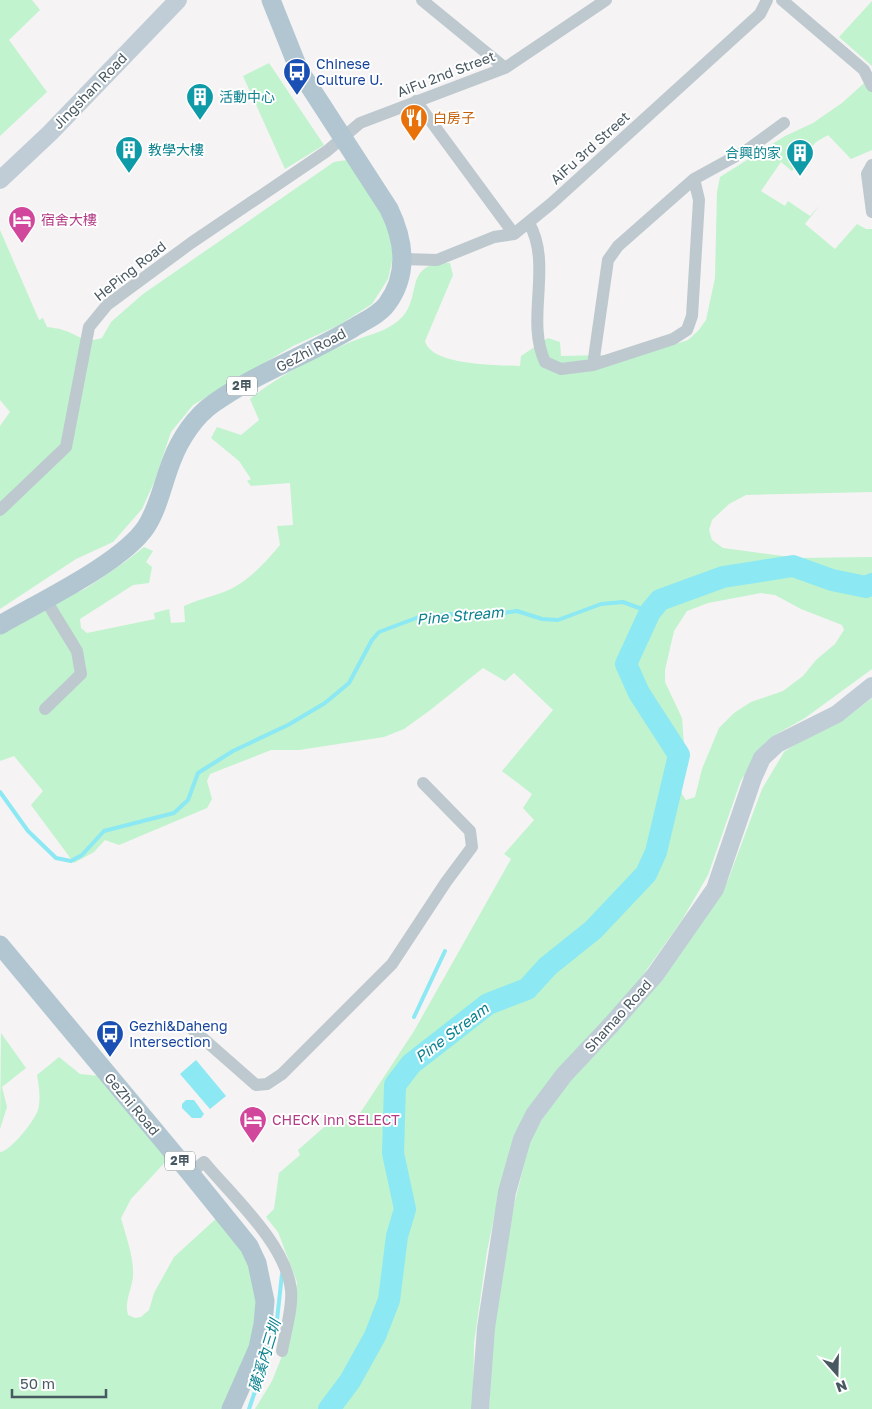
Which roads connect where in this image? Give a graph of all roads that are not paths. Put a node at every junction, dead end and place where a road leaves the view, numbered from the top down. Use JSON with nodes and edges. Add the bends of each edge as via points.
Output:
{"nodes":[{"id":1,"x":178,"y":0,"type":"edge"},
{"id":2,"x":271,"y":0,"type":"edge"},
{"id":3,"x":422,"y":0,"type":"edge"},
{"id":4,"x":606,"y":0,"type":"edge"},
{"id":5,"x":767,"y":0,"type":"edge"},
{"id":6,"x":782,"y":0,"type":"edge"},
{"id":7,"x":505,"y":68,"type":"junction"},
{"id":8,"x":872,"y":86,"type":"edge"},
{"id":9,"x":416,"y":101,"type":"junction"},
{"id":10,"x":784,"y":123,"type":"dead end"},
{"id":11,"x":343,"y":137,"type":"junction"},
{"id":12,"x":872,"y":164,"type":"edge"},
{"id":13,"x":694,"y":179,"type":"junction"},
{"id":14,"x":0,"y":180,"type":"edge"},
{"id":15,"x":872,"y":212,"type":"edge"},
{"id":16,"x":529,"y":223,"type":"junction"},
{"id":17,"x":514,"y":234,"type":"junction"},
{"id":18,"x":402,"y":259,"type":"junction"},
{"id":19,"x":593,"y":366,"type":"junction"},
{"id":20,"x":0,"y":510,"type":"edge"},
{"id":21,"x":45,"y":599,"type":"junction"},
{"id":22,"x":0,"y":625,"type":"edge"},
{"id":23,"x":872,"y":686,"type":"edge"},
{"id":24,"x":45,"y":709,"type":"dead end"},
{"id":25,"x":423,"y":783,"type":"dead end"},
{"id":26,"x":0,"y":945,"type":"edge"},
{"id":27,"x":190,"y":1027,"type":"dead end"},
{"id":28,"x":225,"y":1202,"type":"junction"},
{"id":29,"x":282,"y":1351,"type":"dead end"},
{"id":30,"x":231,"y":1409,"type":"edge"},
{"id":31,"x":480,"y":1409,"type":"edge"}],
"edges":[{"from":1,"to":14,"type":"street","name":"Jingshan Road","via":[[50,133]]},
{"from":2,"to":11,"type":"main road","name":"GeZhi Road","number":"2甲","via":[[299,70]]},
{"from":3,"to":7,"type":"street"},
{"from":4,"to":7,"type":"street","name":"AiFu 2nd Street"},
{"from":5,"to":16,"type":"street","name":"AiFu 3rd Street","via":[[760,14]]},
{"from":6,"to":8,"type":"street","via":[[864,70]]},
{"from":7,"to":9,"type":"street","name":"AiFu 2nd Street"},
{"from":9,"to":11,"type":"street","name":"AiFu 2nd Street","via":[[360,123]]},
{"from":9,"to":17,"type":"street"},
{"from":10,"to":13,"type":"street","via":[[747,150]]},
{"from":11,"to":18,"type":"main road","name":"GeZhi Road","number":"2甲","via":[[389,209],[403,245]]},
{"from":11,"to":20,"type":"street","name":"HePing Road","via":[[108,305],[89,327],[66,447]]},
{"from":12,"to":15,"type":"street","via":[[867,174]]},
{"from":13,"to":19,"type":"street","via":[[618,246],[608,260]]},
{"from":13,"to":19,"type":"street","via":[[699,200],[692,316],[687,330],[672,339]]},
{"from":16,"to":17,"type":"street","name":"AiFu 3rd Street"},
{"from":16,"to":19,"type":"street","via":[[536,235],[539,252],[538,347],[545,362],[562,369]]},
{"from":17,"to":18,"type":"street","name":"AiFu 3rd Street","via":[[494,237],[438,260]]},
{"from":18,"to":21,"type":"main road","name":"GeZhi Road","number":"2甲","via":[[395,293],[385,307],[333,340],[230,392],[198,418],[172,459],[148,526],[136,541],[114,558]]},
{"from":21,"to":22,"type":"main road","name":"GeZhi Road","number":"2甲"},
{"from":21,"to":24,"type":"street","via":[[77,651],[81,674]]},
{"from":23,"to":31,"type":"street","name":"Shamao Road","via":[[837,714],[777,744],[762,758],[715,889],[654,975],[564,1075],[534,1115],[522,1140],[507,1192],[486,1328]]},
{"from":25,"to":27,"type":"street","via":[[470,831],[472,847],[392,964],[282,1074],[267,1084],[256,1085]]},
{"from":26,"to":28,"type":"main road","name":"GeZhi Road","number":"2甲","via":[[190,1173]]},
{"from":28,"to":29,"type":"street","via":[[269,1237],[285,1264],[291,1291]]},
{"from":28,"to":30,"type":"main road","name":"GeZhi Road","number":"2甲","via":[[257,1262],[265,1301],[258,1348]]}]}
